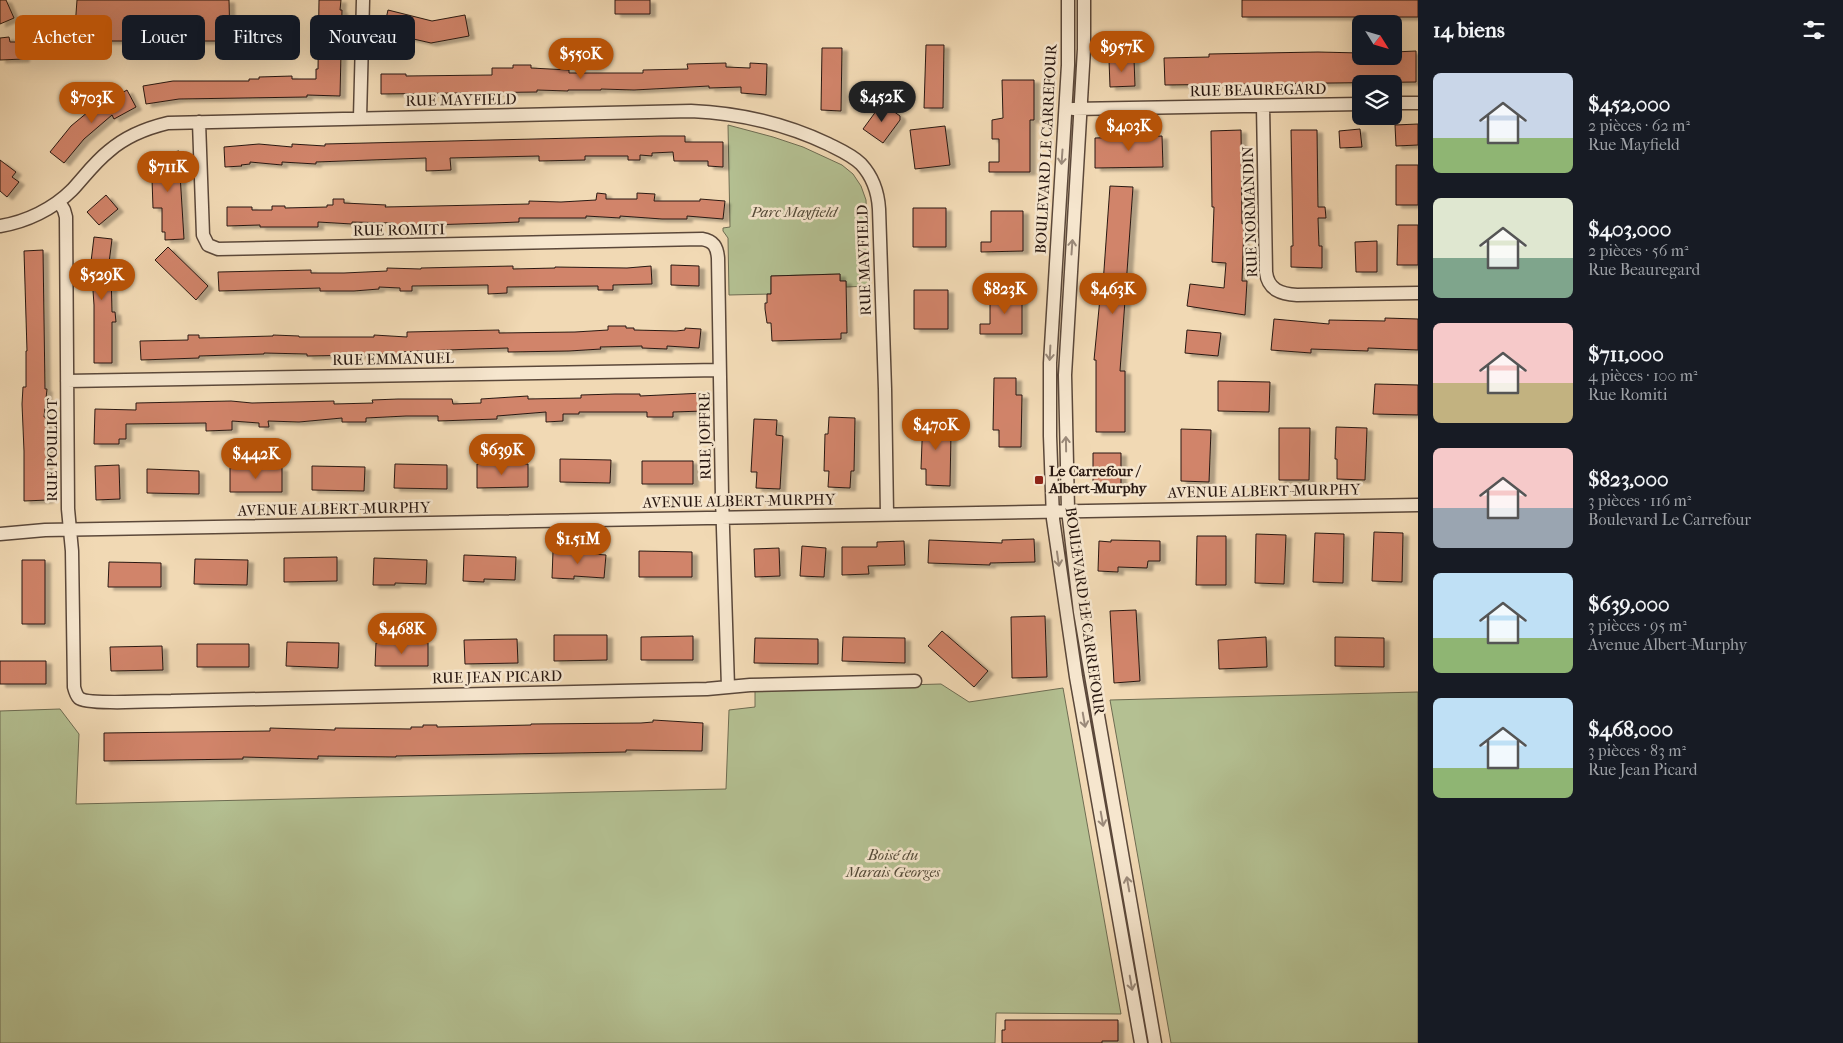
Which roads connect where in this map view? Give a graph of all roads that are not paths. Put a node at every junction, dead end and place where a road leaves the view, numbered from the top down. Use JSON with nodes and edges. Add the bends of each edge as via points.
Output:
{"nodes":[{"id":1,"x":363,"y":0,"type":"edge"},
{"id":2,"x":1068,"y":0,"type":"edge"},
{"id":3,"x":1084,"y":0,"type":"edge"},
{"id":4,"x":1402,"y":103,"type":"edge"},
{"id":5,"x":1418,"y":103,"type":"edge"},
{"id":6,"x":1352,"y":104,"type":"edge"},
{"id":7,"x":1263,"y":106,"type":"junction"},
{"id":8,"x":1065,"y":108,"type":"junction"},
{"id":9,"x":1081,"y":109,"type":"junction"},
{"id":10,"x":360,"y":118,"type":"junction"},
{"id":11,"x":199,"y":122,"type":"junction"},
{"id":12,"x":59,"y":202,"type":"junction"},
{"id":13,"x":0,"y":226,"type":"edge"},
{"id":14,"x":715,"y":245,"type":"joint"},
{"id":15,"x":1418,"y":294,"type":"edge"},
{"id":16,"x":719,"y":370,"type":"junction"},
{"id":17,"x":67,"y":381,"type":"junction"},
{"id":18,"x":1418,"y":505,"type":"edge"},
{"id":19,"x":1068,"y":510,"type":"junction"},
{"id":20,"x":1053,"y":511,"type":"junction"},
{"id":21,"x":887,"y":514,"type":"junction"},
{"id":22,"x":723,"y":518,"type":"junction"},
{"id":23,"x":70,"y":530,"type":"junction"},
{"id":24,"x":0,"y":534,"type":"edge"},
{"id":25,"x":915,"y":681,"type":"dead end"},
{"id":26,"x":728,"y":687,"type":"junction"},
{"id":27,"x":79,"y":698,"type":"joint"},
{"id":28,"x":1141,"y":1043,"type":"edge"},
{"id":29,"x":1155,"y":1043,"type":"edge"}],
"edges":[{"from":1,"to":10,"type":"street"},
{"from":2,"to":8,"type":"street","name":"BOULEVARD LE CARREFOUR"},
{"from":3,"to":9,"type":"street","name":"BOULEVARD LE CARREFOUR"},
{"from":4,"to":5,"type":"street"},
{"from":6,"to":7,"type":"street","name":"RUE BEAUREGARD"},
{"from":7,"to":9,"type":"street","name":"RUE BEAUREGARD"},
{"from":7,"to":15,"type":"street","name":"RUE NORMANDIN","via":[[1266,272],[1272,287],[1284,294],[1297,295]]},
{"from":8,"to":9,"type":"street","name":"RUE BEAUREGARD"},
{"from":8,"to":20,"type":"street","name":"BOULEVARD LE CARREFOUR","one_way":true,"via":[[1050,363]]},
{"from":19,"to":9,"type":"street","name":"BOULEVARD LE CARREFOUR","one_way":true,"via":[[1065,375]]},
{"from":10,"to":11,"type":"street","name":"RUE MAYFIELD"},
{"from":10,"to":21,"type":"street","name":"RUE MAYFIELD","via":[[702,112],[786,128],[820,140],[855,159],[871,177],[879,200]]},
{"from":11,"to":12,"type":"street","name":"RUE MAYFIELD","via":[[163,124],[126,139],[105,154]]},
{"from":11,"to":14,"type":"street","name":"RUE ROMITI","via":[[203,235],[208,245],[218,250],[702,240]]},
{"from":12,"to":13,"type":"street","name":"RUE MAYFIELD","via":[[29,218]]},
{"from":12,"to":17,"type":"street","name":"RUE POULIOT","via":[[66,218]]},
{"from":14,"to":16,"type":"street","name":"RUE JOFFRE","via":[[718,258]]},
{"from":16,"to":17,"type":"street","name":"RUE EMMANUEL"},
{"from":16,"to":22,"type":"street","name":"RUE JOFFRE"},
{"from":17,"to":23,"type":"street","name":"RUE POULIOT"},
{"from":18,"to":19,"type":"street","name":"AVENUE ALBERT-MURPHY"},
{"from":19,"to":20,"type":"street","name":"AVENUE ALBERT-MURPHY"},
{"from":29,"to":19,"type":"street","name":"BOULEVARD LE CARREFOUR","one_way":true,"via":[[1080,612]]},
{"from":20,"to":21,"type":"street","name":"AVENUE ALBERT-MURPHY"},
{"from":20,"to":28,"type":"street","name":"BOULEVARD LE CARREFOUR","one_way":true,"via":[[1076,677]]},
{"from":21,"to":22,"type":"street","name":"AVENUE ALBERT-MURPHY"},
{"from":22,"to":23,"type":"street","name":"AVENUE ALBERT-MURPHY"},
{"from":22,"to":26,"type":"street","name":"RUE JOFFRE"},
{"from":23,"to":24,"type":"street","name":"AVENUE ALBERT-MURPHY"},
{"from":23,"to":27,"type":"street","name":"RUE POULIOT","via":[[74,687]]},
{"from":25,"to":26,"type":"street","name":"RUE JEAN PICARD"},
{"from":26,"to":27,"type":"street","name":"RUE JEAN PICARD","via":[[171,701],[96,702]]}]}
